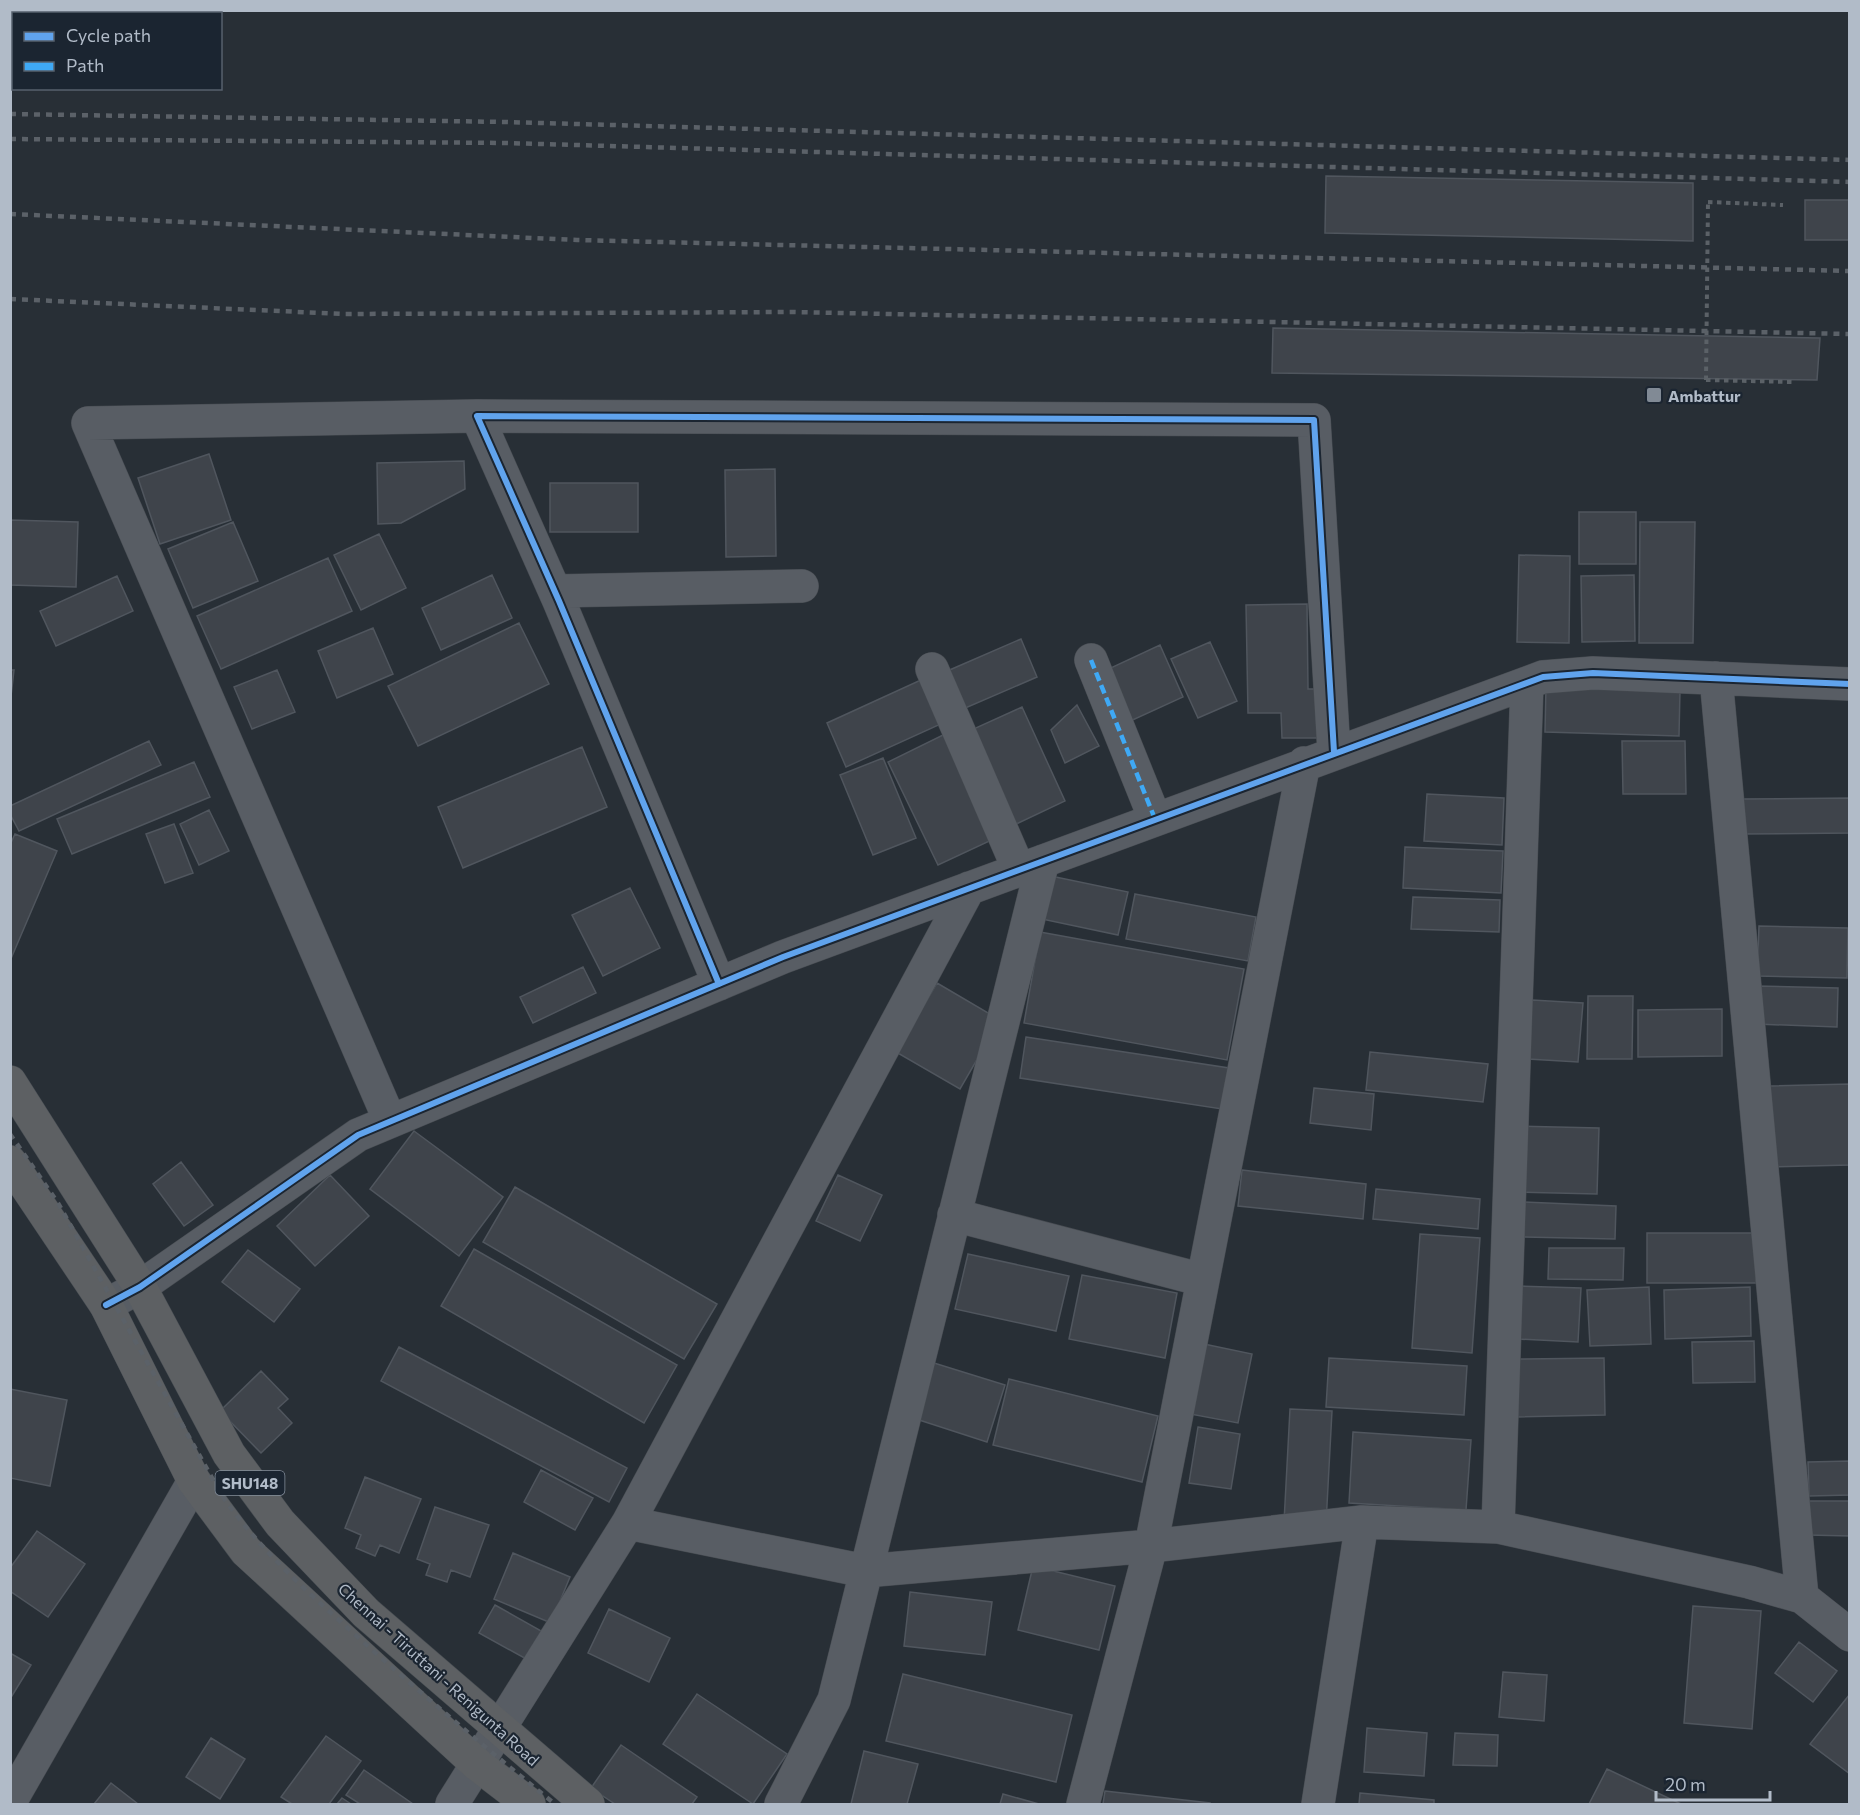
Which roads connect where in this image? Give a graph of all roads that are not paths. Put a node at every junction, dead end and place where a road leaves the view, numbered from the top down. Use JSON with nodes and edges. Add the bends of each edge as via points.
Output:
{"nodes":[{"id":1,"x":477,"y":416,"type":"junction"},
{"id":2,"x":802,"y":586,"type":"dead end"},
{"id":3,"x":555,"y":591,"type":"junction"},
{"id":4,"x":1091,"y":660,"type":"dead end"},
{"id":5,"x":932,"y":669,"type":"dead end"},
{"id":6,"x":1716,"y":678,"type":"junction"},
{"id":7,"x":1527,"y":684,"type":"junction"},
{"id":8,"x":1850,"y":684,"type":"edge"},
{"id":9,"x":1334,"y":752,"type":"junction"},
{"id":10,"x":1304,"y":763,"type":"junction"},
{"id":11,"x":1155,"y":819,"type":"junction"},
{"id":12,"x":1031,"y":865,"type":"junction"},
{"id":13,"x":969,"y":888,"type":"junction"},
{"id":14,"x":719,"y":984,"type":"junction"},
{"id":15,"x":10,"y":1082,"type":"edge"},
{"id":16,"x":390,"y":1121,"type":"junction"},
{"id":17,"x":10,"y":1162,"type":"edge"},
{"id":18,"x":954,"y":1215,"type":"junction"},
{"id":19,"x":1203,"y":1280,"type":"junction"},
{"id":20,"x":140,"y":1287,"type":"junction"},
{"id":21,"x":106,"y":1305,"type":"junction"},
{"id":22,"x":194,"y":1481,"type":"junction"},
{"id":23,"x":1362,"y":1522,"type":"junction"},
{"id":24,"x":628,"y":1523,"type":"junction"},
{"id":25,"x":1498,"y":1527,"type":"junction"},
{"id":26,"x":1151,"y":1546,"type":"junction"},
{"id":27,"x":865,"y":1571,"type":"junction"},
{"id":28,"x":1802,"y":1597,"type":"junction"},
{"id":29,"x":1850,"y":1635,"type":"edge"},
{"id":30,"x":501,"y":1729,"type":"junction"},
{"id":31,"x":478,"y":1764,"type":"junction"},
{"id":32,"x":10,"y":1802,"type":"edge"},
{"id":33,"x":452,"y":1804,"type":"edge"},
{"id":34,"x":529,"y":1804,"type":"edge"},
{"id":35,"x":588,"y":1804,"type":"edge"},
{"id":36,"x":781,"y":1804,"type":"edge"},
{"id":37,"x":1083,"y":1804,"type":"edge"},
{"id":38,"x":1318,"y":1804,"type":"edge"}],
"edges":[{"from":1,"to":3,"type":"street"},
{"from":1,"to":9,"type":"street","via":[[1314,420]]},
{"from":1,"to":16,"type":"street","via":[[88,423]]},
{"from":2,"to":3,"type":"street"},
{"from":3,"to":14,"type":"street"},
{"from":4,"to":11,"type":"street"},
{"from":5,"to":12,"type":"street"},
{"from":6,"to":7,"type":"street","via":[[1593,673],[1543,677]]},
{"from":6,"to":8,"type":"street"},
{"from":6,"to":28,"type":"street"},
{"from":7,"to":9,"type":"street"},
{"from":7,"to":25,"type":"street"},
{"from":9,"to":10,"type":"street"},
{"from":10,"to":11,"type":"street"},
{"from":10,"to":19,"type":"street"},
{"from":11,"to":12,"type":"street"},
{"from":12,"to":13,"type":"street"},
{"from":12,"to":18,"type":"street"},
{"from":13,"to":14,"type":"street"},
{"from":13,"to":24,"type":"street"},
{"from":14,"to":16,"type":"street"},
{"from":15,"to":20,"type":"highway","name":"Chennai - Tiruttani - Renigunta Road","number":"SHU148"},
{"from":16,"to":20,"type":"street","via":[[358,1135]]},
{"from":17,"to":21,"type":"highway","number":"SHU148"},
{"from":18,"to":19,"type":"street"},
{"from":18,"to":27,"type":"street"},
{"from":19,"to":26,"type":"street"},
{"from":20,"to":21,"type":"street"},
{"from":20,"to":30,"type":"highway","name":"Chennai - Tiruttani - Renigunta Road","number":"SHU148","via":[[230,1454],[280,1523],[366,1612]]},
{"from":21,"to":22,"type":"highway","number":"SHU148"},
{"from":22,"to":31,"type":"highway","number":"SHU148","via":[[246,1551]]},
{"from":22,"to":32,"type":"street"},
{"from":23,"to":25,"type":"street"},
{"from":23,"to":26,"type":"street"},
{"from":23,"to":38,"type":"street"},
{"from":24,"to":27,"type":"street"},
{"from":24,"to":30,"type":"street"},
{"from":25,"to":28,"type":"street"},
{"from":26,"to":27,"type":"street"},
{"from":26,"to":37,"type":"street"},
{"from":27,"to":36,"type":"street","via":[[834,1700]]},
{"from":28,"to":29,"type":"street"},
{"from":30,"to":31,"type":"street"},
{"from":30,"to":35,"type":"highway","name":"Chennai - Tiruttani - Renigunta Road","number":"SHU148"},
{"from":31,"to":33,"type":"street"},
{"from":31,"to":34,"type":"highway","number":"SHU148"}]}
